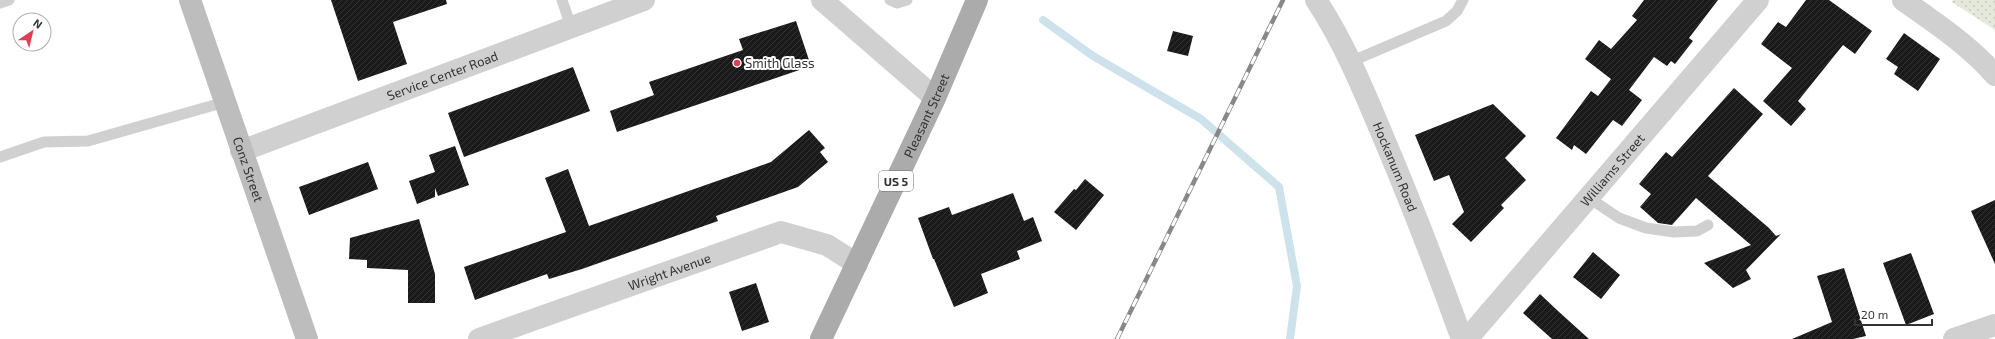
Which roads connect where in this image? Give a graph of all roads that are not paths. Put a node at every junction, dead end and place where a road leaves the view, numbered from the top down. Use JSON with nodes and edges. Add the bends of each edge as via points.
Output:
{"nodes":[{"id":1,"x":9,"y":0,"type":"edge"},
{"id":2,"x":190,"y":0,"type":"edge"},
{"id":3,"x":562,"y":0,"type":"edge"},
{"id":4,"x":644,"y":0,"type":"edge"},
{"id":5,"x":822,"y":0,"type":"edge"},
{"id":6,"x":890,"y":0,"type":"edge"},
{"id":7,"x":907,"y":0,"type":"edge"},
{"id":8,"x":977,"y":0,"type":"edge"},
{"id":9,"x":1316,"y":0,"type":"edge"},
{"id":10,"x":1463,"y":0,"type":"edge"},
{"id":11,"x":1758,"y":0,"type":"edge"},
{"id":12,"x":1903,"y":0,"type":"edge"},
{"id":13,"x":0,"y":3,"type":"edge"},
{"id":14,"x":571,"y":27,"type":"junction"},
{"id":15,"x":1350,"y":62,"type":"junction"},
{"id":16,"x":1995,"y":75,"type":"edge"},
{"id":17,"x":935,"y":98,"type":"junction"},
{"id":18,"x":225,"y":102,"type":"junction"},
{"id":19,"x":241,"y":151,"type":"junction"},
{"id":20,"x":0,"y":157,"type":"edge"},
{"id":21,"x":1589,"y":198,"type":"junction"},
{"id":22,"x":1708,"y":225,"type":"dead end"},
{"id":23,"x":856,"y":264,"type":"junction"},
{"id":24,"x":1995,"y":325,"type":"edge"},
{"id":25,"x":307,"y":339,"type":"edge"},
{"id":26,"x":479,"y":339,"type":"edge"},
{"id":27,"x":822,"y":339,"type":"edge"},
{"id":28,"x":1462,"y":339,"type":"edge"},
{"id":29,"x":1467,"y":339,"type":"edge"},
{"id":30,"x":1954,"y":339,"type":"edge"}],
"edges":[{"from":1,"to":13,"type":"lane"},
{"from":2,"to":18,"type":"main road","name":"Conz Street"},
{"from":3,"to":14,"type":"lane"},
{"from":4,"to":14,"type":"street","name":"Service Center Road"},
{"from":5,"to":17,"type":"street"},
{"from":6,"to":7,"type":"lane","via":[[897,3]]},
{"from":8,"to":17,"type":"main road","name":"Pleasant Street","number":"US 5"},
{"from":9,"to":15,"type":"street","name":"Hockanum Road","via":[[1330,21]]},
{"from":10,"to":15,"type":"lane","via":[[1457,11],[1446,21]]},
{"from":11,"to":21,"type":"street","name":"Williams Street"},
{"from":12,"to":16,"type":"street","via":[[1975,54]]},
{"from":14,"to":19,"type":"street","name":"Service Center Road"},
{"from":15,"to":28,"type":"street","name":"Hockanum Road","via":[[1427,242]]},
{"from":17,"to":23,"type":"main road","name":"Pleasant Street","number":"US 5"},
{"from":18,"to":19,"type":"main road","name":"Conz Street"},
{"from":18,"to":20,"type":"lane","via":[[88,141],[44,142]]},
{"from":19,"to":25,"type":"main road","name":"Conz Street"},
{"from":21,"to":22,"type":"lane","via":[[1619,218],[1646,228],[1674,232],[1697,231]]},
{"from":21,"to":29,"type":"street","name":"Williams Street"},
{"from":23,"to":26,"type":"street","name":"Wright Avenue","via":[[827,245],[781,232]]},
{"from":23,"to":27,"type":"main road","name":"Pleasant Street","number":"US 5"},
{"from":24,"to":30,"type":"street"}]}
